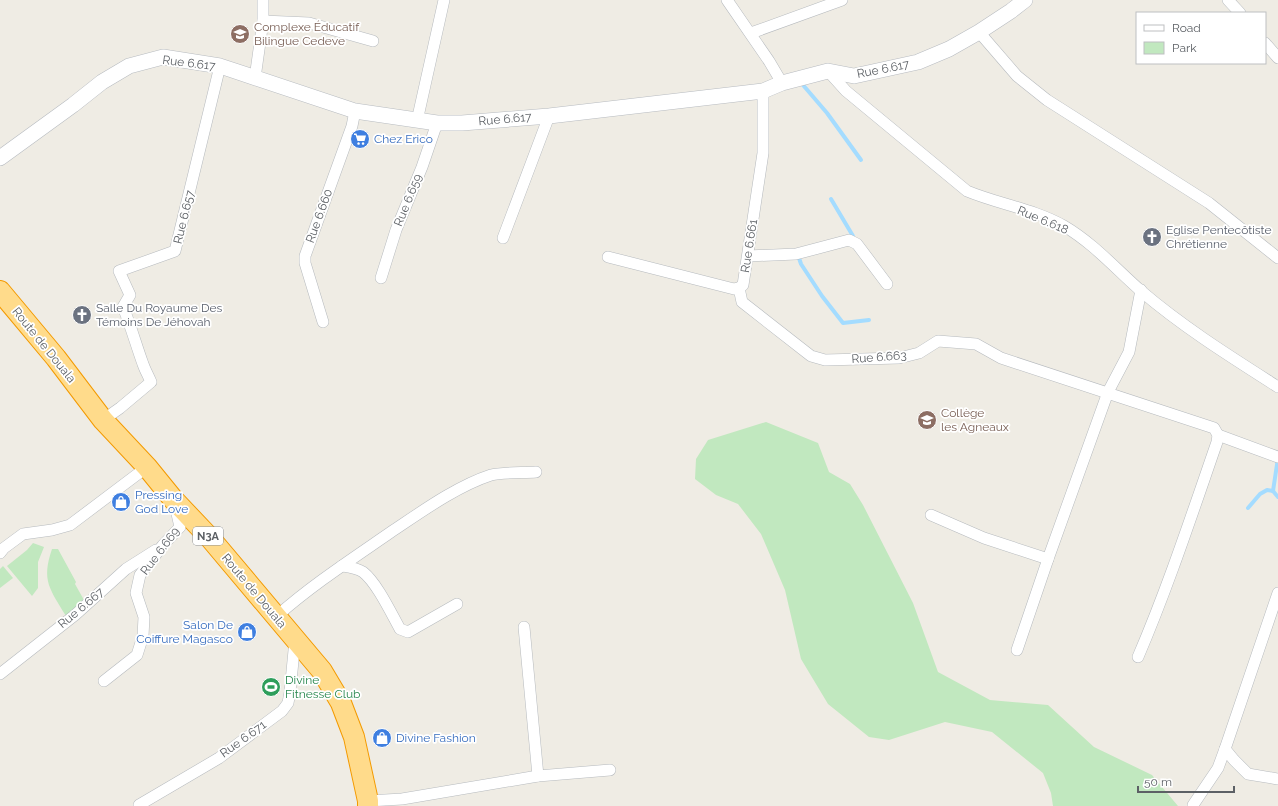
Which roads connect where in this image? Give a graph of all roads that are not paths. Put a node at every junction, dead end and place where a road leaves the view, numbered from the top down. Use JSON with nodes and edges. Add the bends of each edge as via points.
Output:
{"nodes":[{"id":1,"x":263,"y":0,"type":"edge"},
{"id":2,"x":444,"y":0,"type":"edge"},
{"id":3,"x":727,"y":0,"type":"edge"},
{"id":4,"x":842,"y":0,"type":"edge"},
{"id":5,"x":1025,"y":0,"type":"edge"},
{"id":6,"x":1228,"y":0,"type":"edge"},
{"id":7,"x":1239,"y":12,"type":"edge"},
{"id":8,"x":263,"y":21,"type":"junction"},
{"id":9,"x":979,"y":32,"type":"junction"},
{"id":10,"x":751,"y":33,"type":"junction"},
{"id":11,"x":373,"y":41,"type":"dead end"},
{"id":12,"x":1266,"y":44,"type":"edge"},
{"id":13,"x":1278,"y":58,"type":"edge"},
{"id":14,"x":220,"y":66,"type":"junction"},
{"id":15,"x":828,"y":71,"type":"junction"},
{"id":16,"x":255,"y":78,"type":"junction"},
{"id":17,"x":782,"y":83,"type":"junction"},
{"id":18,"x":763,"y":91,"type":"junction"},
{"id":19,"x":355,"y":111,"type":"junction"},
{"id":20,"x":549,"y":116,"type":"junction"},
{"id":21,"x":417,"y":121,"type":"junction"},
{"id":22,"x":437,"y":123,"type":"junction"},
{"id":23,"x":0,"y":158,"type":"edge"},
{"id":24,"x":503,"y":238,"type":"dead end"},
{"id":25,"x":748,"y":256,"type":"junction"},
{"id":26,"x":608,"y":257,"type":"dead end"},
{"id":27,"x":1278,"y":258,"type":"edge"},
{"id":28,"x":381,"y":278,"type":"dead end"},
{"id":29,"x":887,"y":284,"type":"dead end"},
{"id":30,"x":739,"y":288,"type":"junction"},
{"id":31,"x":1141,"y":290,"type":"junction"},
{"id":32,"x":0,"y":291,"type":"edge"},
{"id":33,"x":323,"y":322,"type":"dead end"},
{"id":34,"x":1278,"y":387,"type":"edge"},
{"id":35,"x":1108,"y":392,"type":"junction"},
{"id":36,"x":103,"y":420,"type":"junction"},
{"id":37,"x":1218,"y":435,"type":"junction"},
{"id":38,"x":1278,"y":457,"type":"edge"},
{"id":39,"x":147,"y":467,"type":"junction"},
{"id":40,"x":536,"y":472,"type":"dead end"},
{"id":41,"x":173,"y":499,"type":"junction"},
{"id":42,"x":931,"y":515,"type":"dead end"},
{"id":43,"x":163,"y":545,"type":"junction"},
{"id":44,"x":0,"y":553,"type":"edge"},
{"id":45,"x":1048,"y":559,"type":"junction"},
{"id":46,"x":342,"y":566,"type":"junction"},
{"id":47,"x":1278,"y":593,"type":"edge"},
{"id":48,"x":457,"y":604,"type":"dead end"},
{"id":49,"x":277,"y":616,"type":"junction"},
{"id":50,"x":524,"y":627,"type":"dead end"},
{"id":51,"x":295,"y":639,"type":"junction"},
{"id":52,"x":1017,"y":650,"type":"dead end"},
{"id":53,"x":1138,"y":657,"type":"dead end"},
{"id":54,"x":0,"y":674,"type":"edge"},
{"id":55,"x":104,"y":681,"type":"dead end"},
{"id":56,"x":1225,"y":749,"type":"junction"},
{"id":57,"x":610,"y":770,"type":"dead end"},
{"id":58,"x":538,"y":776,"type":"junction"},
{"id":59,"x":1278,"y":779,"type":"edge"},
{"id":60,"x":368,"y":803,"type":"edge"},
{"id":61,"x":139,"y":805,"type":"dead end"},
{"id":62,"x":1193,"y":805,"type":"dead end"}],
"edges":[{"from":1,"to":8,"type":"street"},
{"from":2,"to":21,"type":"street"},
{"from":3,"to":10,"type":"street"},
{"from":4,"to":10,"type":"street"},
{"from":5,"to":9,"type":"street","name":"Rue 6.617"},
{"from":6,"to":7,"type":"street"},
{"from":8,"to":11,"type":"street","via":[[309,23]]},
{"from":8,"to":16,"type":"street"},
{"from":9,"to":15,"type":"street","name":"Rue 6.617","via":[[949,49],[918,62],[854,76]]},
{"from":9,"to":27,"type":"street","via":[[1017,76],[1047,100],[1209,203]]},
{"from":10,"to":17,"type":"street"},
{"from":12,"to":13,"type":"street"},
{"from":14,"to":16,"type":"street","name":"Rue 6.617"},
{"from":14,"to":23,"type":"street","name":"Rue 6.617","via":[[163,57],[129,66],[102,82]]},
{"from":14,"to":36,"type":"street","name":"Rue 6.657","via":[[175,251],[119,271],[130,295],[124,307],[150,382]]},
{"from":15,"to":17,"type":"street","name":"Rue 6.617"},
{"from":15,"to":31,"type":"street","name":"Rue 6.618","via":[[846,91],[967,191],[1064,226],[1083,239]]},
{"from":16,"to":19,"type":"street","name":"Rue 6.617"},
{"from":17,"to":18,"type":"street","name":"Rue 6.617"},
{"from":18,"to":20,"type":"street","name":"Rue 6.617"},
{"from":18,"to":25,"type":"street","name":"Rue 6.661","via":[[762,153]]},
{"from":19,"to":21,"type":"street","name":"Rue 6.617"},
{"from":19,"to":33,"type":"street","name":"Rue 6.660","via":[[352,126],[306,249],[305,263]]},
{"from":20,"to":22,"type":"street","name":"Rue 6.617"},
{"from":20,"to":24,"type":"street"},
{"from":21,"to":22,"type":"street","name":"Rue 6.617"},
{"from":22,"to":28,"type":"street","name":"Rue 6.659","via":[[396,230]]},
{"from":25,"to":29,"type":"street","via":[[796,254],[849,240],[857,244]]},
{"from":25,"to":30,"type":"street","name":"Rue 6.661","via":[[742,285]]},
{"from":26,"to":30,"type":"street","name":"Rue 6.661","via":[[734,289]]},
{"from":30,"to":35,"type":"street","name":"Rue 6.663","via":[[742,302],[811,356],[825,360],[899,358],[919,353],[938,342],[976,344],[1001,358]]},
{"from":31,"to":34,"type":"street","name":"Rue 6.618","via":[[1178,320]]},
{"from":31,"to":35,"type":"street","via":[[1129,352]]},
{"from":32,"to":36,"type":"highway","name":"Route de Douala","number":"N3A"},
{"from":35,"to":37,"type":"street","name":"Rue 6.663","via":[[1214,428]]},
{"from":35,"to":45,"type":"street"},
{"from":36,"to":39,"type":"highway","name":"Route de Douala","number":"N3A"},
{"from":37,"to":38,"type":"street","name":"Rue 6.663"},
{"from":37,"to":53,"type":"street","via":[[1157,614]]},
{"from":39,"to":41,"type":"highway","name":"Route de Douala","number":"N3A"},
{"from":39,"to":44,"type":"street","via":[[70,525],[23,534]]},
{"from":40,"to":46,"type":"street","via":[[493,474],[475,481],[432,505]]},
{"from":41,"to":43,"type":"street","name":"Rue 6.669","via":[[180,527]]},
{"from":41,"to":49,"type":"highway","name":"Route de Douala","number":"N3A"},
{"from":42,"to":45,"type":"street","via":[[984,538]]},
{"from":43,"to":54,"type":"street","name":"Rue 6.667","via":[[126,569],[75,615]]},
{"from":43,"to":55,"type":"street","name":"Rue 6.669","via":[[140,574],[136,593],[144,617],[143,636],[137,655]]},
{"from":45,"to":52,"type":"street"},
{"from":46,"to":48,"type":"street","via":[[363,573],[375,586],[400,629],[404,631],[408,632]]},
{"from":46,"to":49,"type":"street","via":[[294,600]]},
{"from":47,"to":56,"type":"street"},
{"from":49,"to":51,"type":"highway","name":"Route de Douala","number":"N3A"},
{"from":50,"to":58,"type":"street"},
{"from":51,"to":60,"type":"highway","name":"Route de Douala","number":"N3A","via":[[322,671],[341,703],[354,736]]},
{"from":51,"to":61,"type":"street","name":"Rue 6.671","via":[[290,692],[288,702],[282,711],[219,758]]},
{"from":56,"to":59,"type":"street","via":[[1248,774]]},
{"from":56,"to":62,"type":"street","via":[[1218,768]]},
{"from":57,"to":58,"type":"street"},
{"from":58,"to":60,"type":"street"}]}
